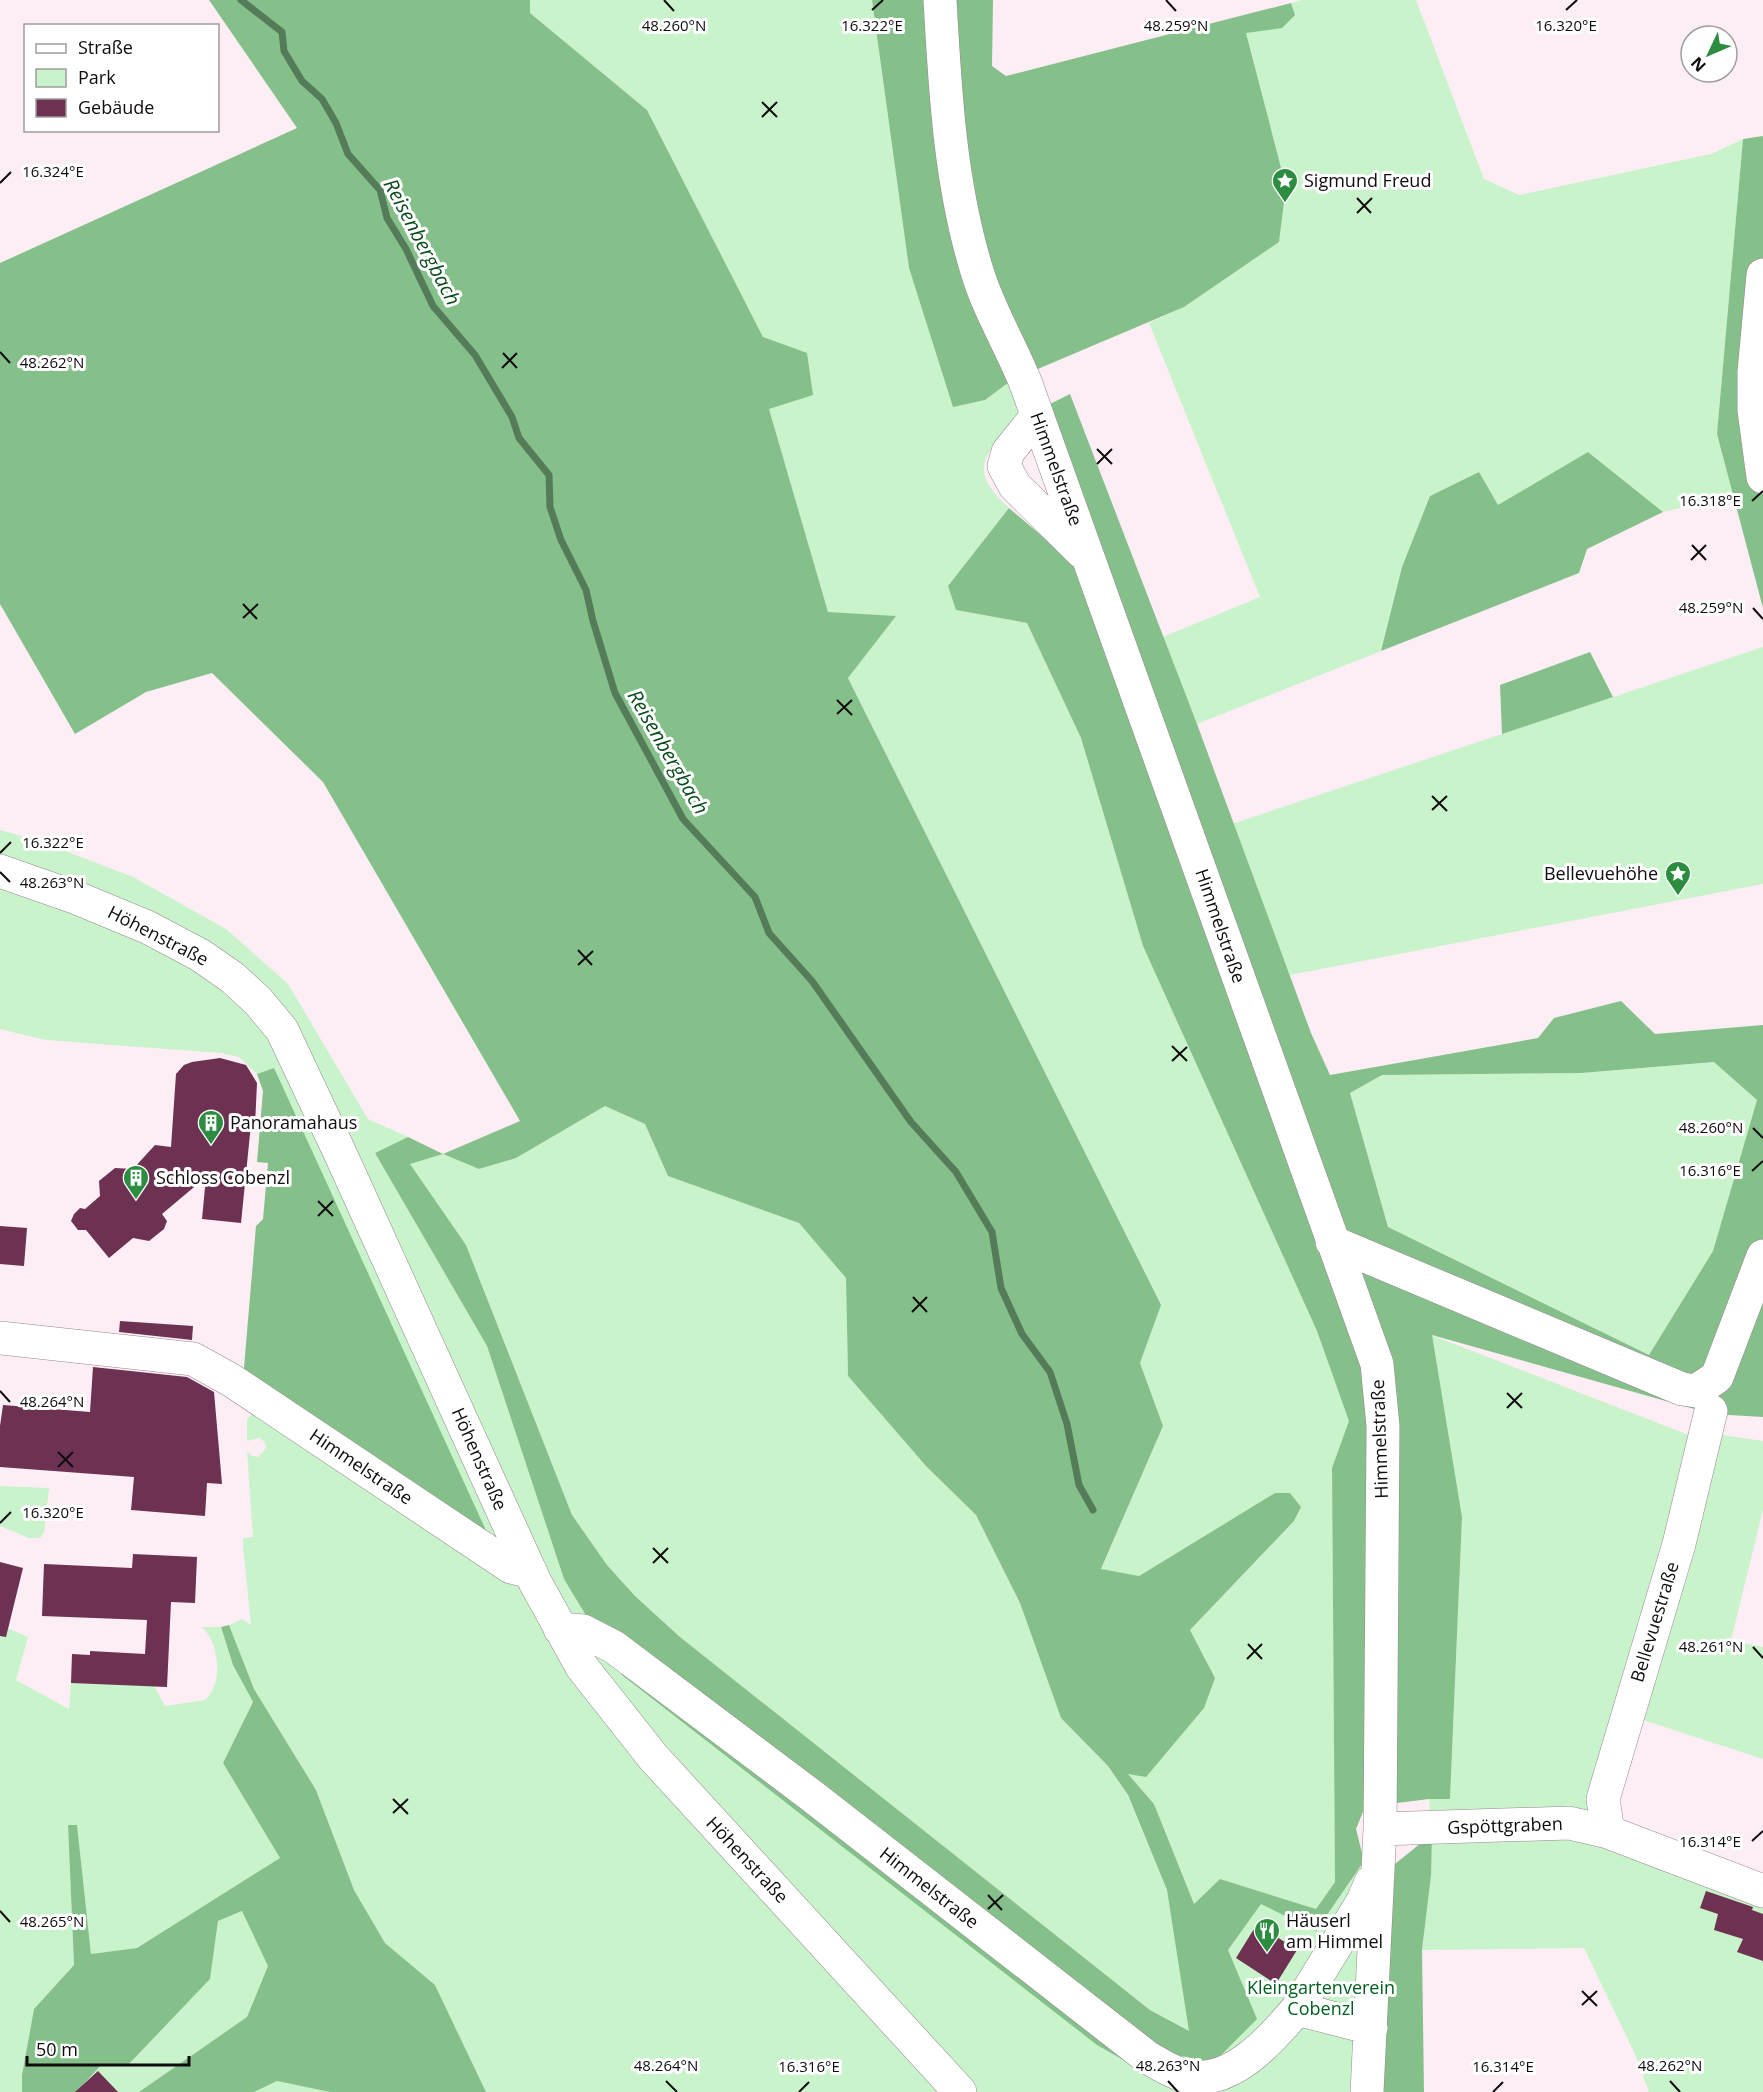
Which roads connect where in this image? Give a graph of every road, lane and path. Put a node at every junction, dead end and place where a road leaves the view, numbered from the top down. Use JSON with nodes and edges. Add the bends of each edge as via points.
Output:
{"nodes":[{"id":1,"x":940,"y":0,"type":"edge"},
{"id":2,"x":1763,"y":275,"type":"edge"},
{"id":3,"x":1037,"y":416,"type":"junction"},
{"id":4,"x":1763,"y":477,"type":"edge"},
{"id":5,"x":1088,"y":557,"type":"junction"},
{"id":6,"x":0,"y":871,"type":"edge"},
{"id":7,"x":1332,"y":1242,"type":"junction"},
{"id":8,"x":1763,"y":1256,"type":"edge"},
{"id":9,"x":0,"y":1338,"type":"edge"},
{"id":10,"x":1701,"y":1392,"type":"junction"},
{"id":11,"x":531,"y":1572,"type":"junction"},
{"id":12,"x":560,"y":1629,"type":"junction"},
{"id":13,"x":1380,"y":1829,"type":"junction"},
{"id":14,"x":1608,"y":1832,"type":"junction"},
{"id":15,"x":1376,"y":1872,"type":"junction"},
{"id":16,"x":1763,"y":1891,"type":"edge"},
{"id":17,"x":1297,"y":2009,"type":"junction"},
{"id":18,"x":1371,"y":2028,"type":"junction"},
{"id":19,"x":960,"y":2092,"type":"edge"},
{"id":20,"x":1367,"y":2092,"type":"edge"}],
"edges":[{"from":1,"to":3,"type":"street","name":"Himmelstraße","via":[[945,88],[965,228],[977,273]]},
{"from":2,"to":4,"type":"street","via":[[1754,410]]},
{"from":3,"to":5,"type":"street","name":"Himmelstraße"},
{"from":3,"to":5,"type":"street","via":[[1008,452],[1004,466],[1015,486]]},
{"from":5,"to":7,"type":"street","name":"Himmelstraße"},
{"from":6,"to":11,"type":"street","name":"Höhenstraße","via":[[137,922],[200,955],[249,993],[282,1030]]},
{"from":7,"to":10,"type":"street"},
{"from":7,"to":13,"type":"street","name":"Himmelstraße","via":[[1377,1364],[1382,1398]]},
{"from":8,"to":10,"type":"street","name":"Bellevuestraße"},
{"from":9,"to":11,"type":"street","name":"Himmelstraße","via":[[193,1359],[231,1380],[511,1567]]},
{"from":10,"to":14,"type":"street","name":"Bellevuestraße","via":[[1679,1544],[1603,1799]]},
{"from":11,"to":12,"type":"street","name":"Höhenstraße"},
{"from":12,"to":17,"type":"street","name":"Himmelstraße","via":[[583,1631],[619,1651],[1147,2057],[1172,2072],[1198,2077],[1224,2072],[1261,2046]]},
{"from":12,"to":19,"type":"street","name":"Höhenstraße","via":[[582,1667],[634,1736]]},
{"from":13,"to":14,"type":"street","name":"Gspöttgraben","via":[[1569,1824]]},
{"from":13,"to":15,"type":"street","name":"Himmelstraße"},
{"from":14,"to":16,"type":"street","name":"Gspöttgraben"},
{"from":15,"to":17,"type":"street","name":"Himmelstraße"},
{"from":15,"to":18,"type":"street","name":"Himmelstraße"},
{"from":17,"to":18,"type":"street"},
{"from":18,"to":20,"type":"street","name":"Himmelstraße"}]}
